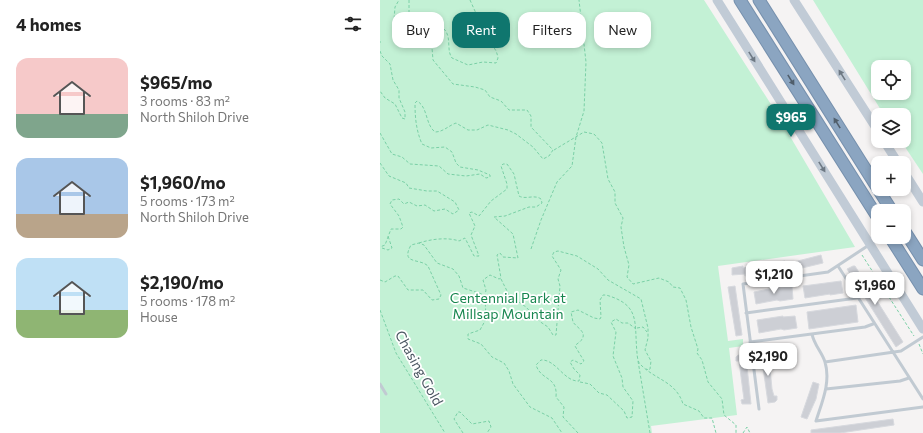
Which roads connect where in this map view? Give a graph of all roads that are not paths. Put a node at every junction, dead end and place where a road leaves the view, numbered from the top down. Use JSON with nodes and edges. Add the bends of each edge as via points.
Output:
{"nodes":[{"id":1,"x":716,"y":0,"type":"edge"},
{"id":2,"x":740,"y":0,"type":"edge"},
{"id":3,"x":759,"y":0,"type":"edge"},
{"id":4,"x":794,"y":0,"type":"edge"},
{"id":5,"x":871,"y":120,"type":"edge"},
{"id":6,"x":871,"y":178,"type":"edge"},
{"id":7,"x":911,"y":183,"type":"edge"},
{"id":8,"x":923,"y":202,"type":"edge"},
{"id":9,"x":871,"y":207,"type":"edge"},
{"id":10,"x":911,"y":241,"type":"edge"},
{"id":11,"x":871,"y":244,"type":"junction"},
{"id":12,"x":894,"y":244,"type":"edge"},
{"id":13,"x":923,"y":260,"type":"edge"},
{"id":14,"x":838,"y":266,"type":"junction"},
{"id":15,"x":916,"y":278,"type":"junction"},
{"id":16,"x":923,"y":289,"type":"edge"},
{"id":17,"x":923,"y":296,"type":"edge"},
{"id":18,"x":857,"y":298,"type":"junction"},
{"id":19,"x":746,"y":313,"type":"junction"},
{"id":20,"x":873,"y":324,"type":"junction"},
{"id":21,"x":923,"y":329,"type":"edge"},
{"id":22,"x":812,"y":334,"type":"junction"},
{"id":23,"x":923,"y":338,"type":"edge"},
{"id":24,"x":750,"y":342,"type":"junction"},
{"id":25,"x":895,"y":352,"type":"junction"},
{"id":26,"x":825,"y":362,"type":"junction"},
{"id":27,"x":909,"y":378,"type":"junction"},
{"id":28,"x":380,"y":384,"type":"edge"},
{"id":29,"x":826,"y":389,"type":"junction"},
{"id":30,"x":386,"y":394,"type":"dead end"},
{"id":31,"x":923,"y":399,"type":"edge"},
{"id":32,"x":923,"y":407,"type":"edge"},
{"id":33,"x":759,"y":408,"type":"dead end"}],
"edges":[{"from":1,"to":11,"type":"main road","one_way":true},
{"from":2,"to":9,"type":"highway","one_way":true},
{"from":6,"to":3,"type":"highway","one_way":true},
{"from":5,"to":4,"type":"main road","one_way":true},
{"from":7,"to":8,"type":"main road"},
{"from":10,"to":13,"type":"highway"},
{"from":11,"to":14,"type":"lane"},
{"from":11,"to":21,"type":"main road"},
{"from":12,"to":15,"type":"highway"},
{"from":14,"to":18,"type":"lane"},
{"from":14,"to":19,"type":"lane","via":[[820,274],[743,284]]},
{"from":15,"to":16,"type":"highway"},
{"from":15,"to":17,"type":"highway"},
{"from":18,"to":19,"type":"lane"},
{"from":18,"to":20,"type":"lane"},
{"from":19,"to":24,"type":"lane"},
{"from":20,"to":22,"type":"lane"},
{"from":20,"to":25,"type":"lane"},
{"from":22,"to":24,"type":"lane"},
{"from":22,"to":26,"type":"lane","via":[[814,344]]},
{"from":23,"to":25,"type":"lane","via":[[902,351]]},
{"from":24,"to":33,"type":"lane"},
{"from":25,"to":26,"type":"lane"},
{"from":25,"to":27,"type":"lane"},
{"from":26,"to":29,"type":"lane","via":[[828,380]]},
{"from":27,"to":29,"type":"lane"},
{"from":27,"to":31,"type":"lane"},
{"from":28,"to":30,"type":"lane"},
{"from":29,"to":32,"type":"lane","via":[[816,421]]}]}
